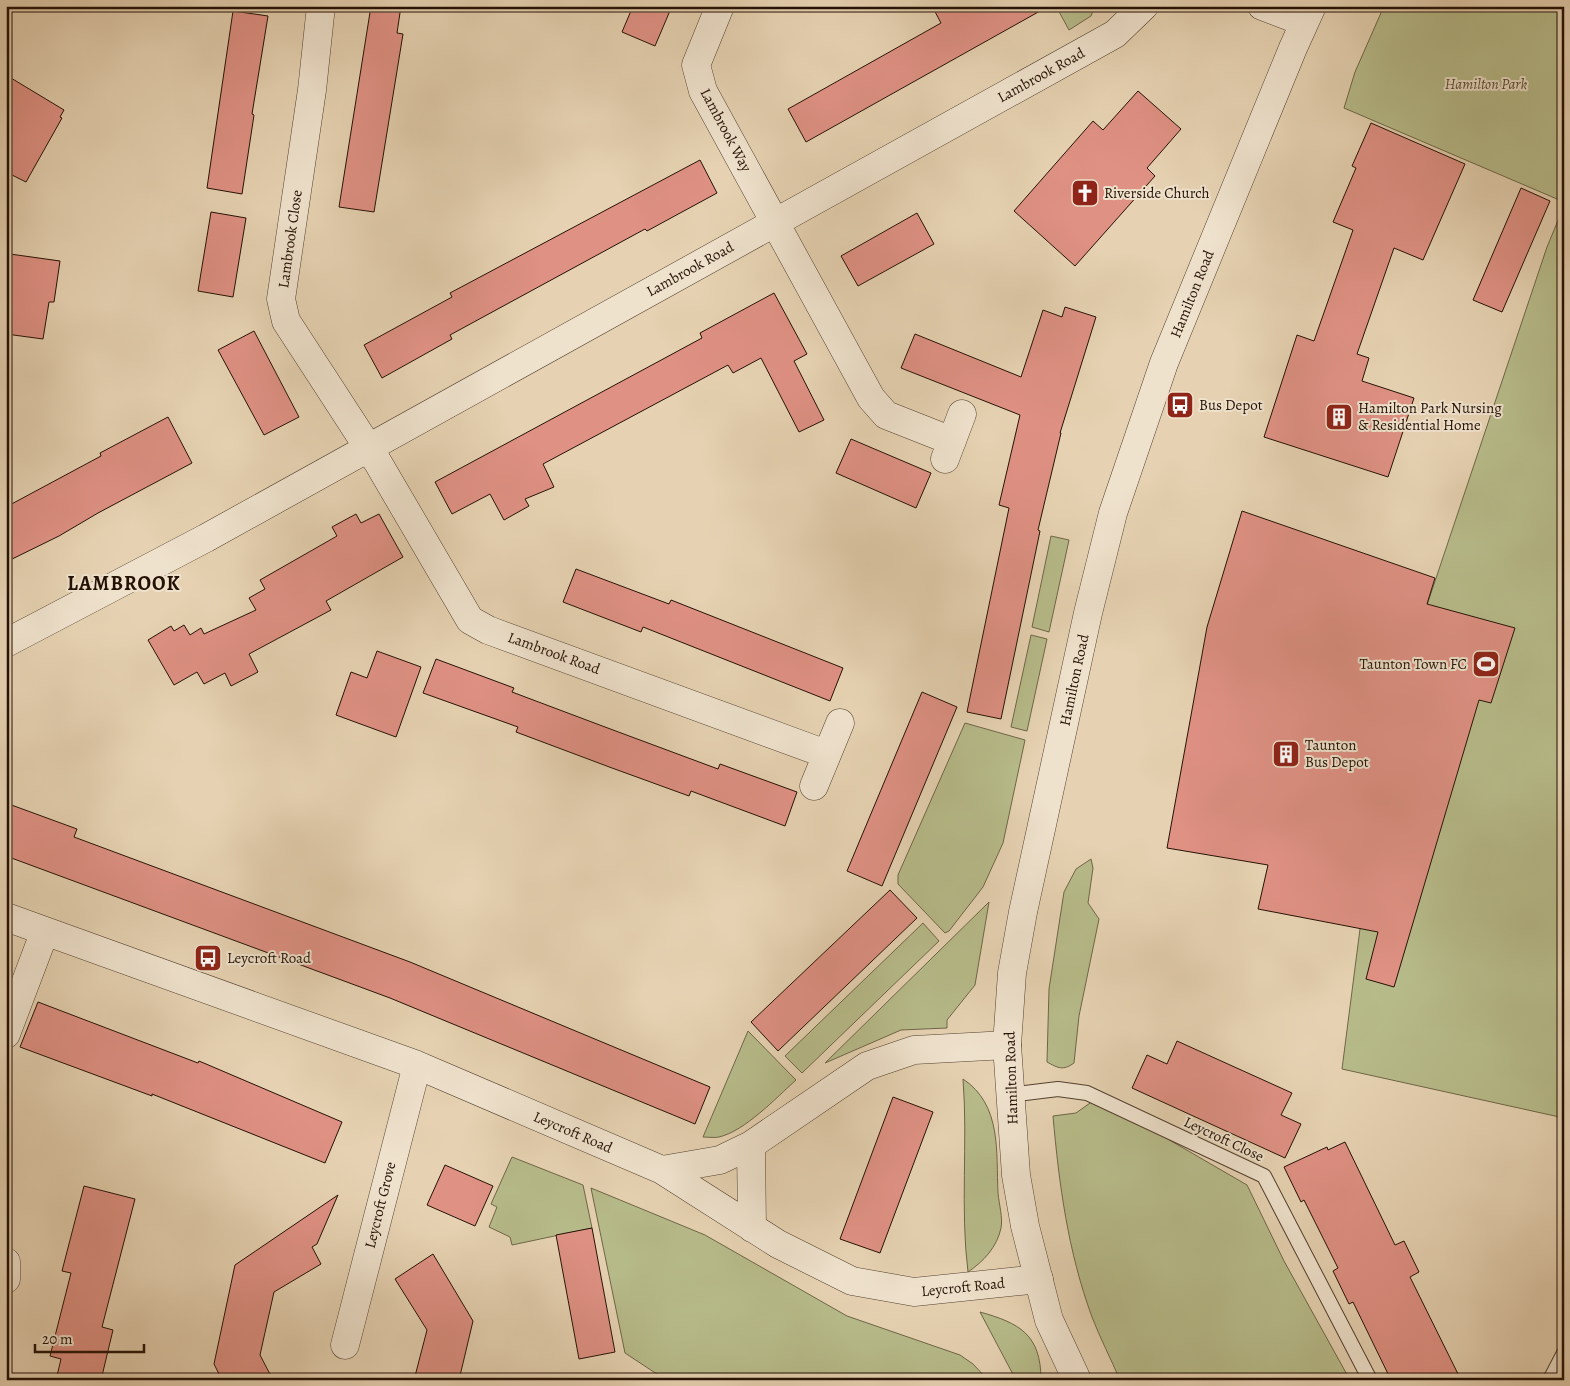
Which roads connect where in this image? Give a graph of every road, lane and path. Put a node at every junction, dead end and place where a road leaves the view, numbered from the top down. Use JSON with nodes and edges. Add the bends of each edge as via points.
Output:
{"nodes":[{"id":1,"x":321,"y":6,"type":"edge"},
{"id":2,"x":720,"y":6,"type":"edge"},
{"id":3,"x":1144,"y":6,"type":"edge"},
{"id":4,"x":1262,"y":6,"type":"edge"},
{"id":5,"x":1308,"y":14,"type":"edge"},
{"id":6,"x":774,"y":222,"type":"junction"},
{"id":7,"x":962,"y":414,"type":"dead end"},
{"id":8,"x":369,"y":448,"type":"junction"},
{"id":9,"x":6,"y":643,"type":"edge"},
{"id":10,"x":840,"y":723,"type":"dead end"},
{"id":11,"x":826,"y":754,"type":"junction"},
{"id":12,"x":814,"y":786,"type":"dead end"},
{"id":13,"x":6,"y":917,"type":"edge"},
{"id":14,"x":45,"y":931,"type":"junction"},
{"id":15,"x":6,"y":1034,"type":"edge"},
{"id":16,"x":1008,"y":1045,"type":"junction"},
{"id":17,"x":417,"y":1065,"type":"junction"},
{"id":18,"x":1009,"y":1095,"type":"junction"},
{"id":19,"x":751,"y":1145,"type":"junction"},
{"id":20,"x":662,"y":1170,"type":"junction"},
{"id":21,"x":752,"y":1228,"type":"junction"},
{"id":22,"x":6,"y":1262,"type":"edge"},
{"id":23,"x":6,"y":1279,"type":"edge"},
{"id":24,"x":1039,"y":1279,"type":"junction"},
{"id":25,"x":345,"y":1345,"type":"dead end"},
{"id":26,"x":1564,"y":1353,"type":"edge"},
{"id":27,"x":1077,"y":1380,"type":"edge"},
{"id":28,"x":1370,"y":1380,"type":"edge"},
{"id":29,"x":1550,"y":1380,"type":"edge"}],
"edges":[{"from":1,"to":8,"type":"street","name":"Lambrook Close","via":[[281,299],[286,321]]},
{"from":2,"to":6,"type":"street","name":"Lambrook Way","via":[[696,65],[703,91]]},
{"from":3,"to":6,"type":"street","name":"Lambrook Road","via":[[1115,34]]},
{"from":4,"to":5,"type":"street"},
{"from":5,"to":16,"type":"street","name":"Hamilton Road","via":[[1164,363],[1113,513],[1023,912],[1012,973]]},
{"from":6,"to":7,"type":"street","via":[[871,398],[886,415],[948,450]]},
{"from":6,"to":8,"type":"street","name":"Lambrook Road"},
{"from":8,"to":9,"type":"street","name":"Lambrook Road"},
{"from":8,"to":11,"type":"street","name":"Lambrook Road","via":[[470,620],[488,630]]},
{"from":10,"to":11,"type":"street"},
{"from":11,"to":12,"type":"street"},
{"from":13,"to":14,"type":"street","name":"Leycroft Road"},
{"from":14,"to":15,"type":"street"},
{"from":14,"to":17,"type":"street","name":"Leycroft Road"},
{"from":16,"to":18,"type":"street","name":"Hamilton Road"},
{"from":16,"to":19,"type":"street","via":[[914,1050],[867,1066]]},
{"from":17,"to":20,"type":"street","name":"Leycroft Road"},
{"from":17,"to":25,"type":"street","name":"Leycroft Grove"},
{"from":18,"to":24,"type":"street","name":"Hamilton Road","via":[[1016,1175]]},
{"from":18,"to":28,"type":"lane","name":"Leycroft Close","via":[[1058,1089],[1087,1093],[1264,1176]]},
{"from":19,"to":20,"type":"street","via":[[720,1160]]},
{"from":19,"to":21,"type":"street"},
{"from":20,"to":21,"type":"street","name":"Leycroft Road"},
{"from":21,"to":24,"type":"street","name":"Leycroft Road","via":[[852,1281],[896,1289],[914,1292]]},
{"from":22,"to":23,"type":"street"},
{"from":24,"to":27,"type":"street","name":"Hamilton Road","via":[[1049,1320]]},
{"from":26,"to":29,"type":"lane"}]}
